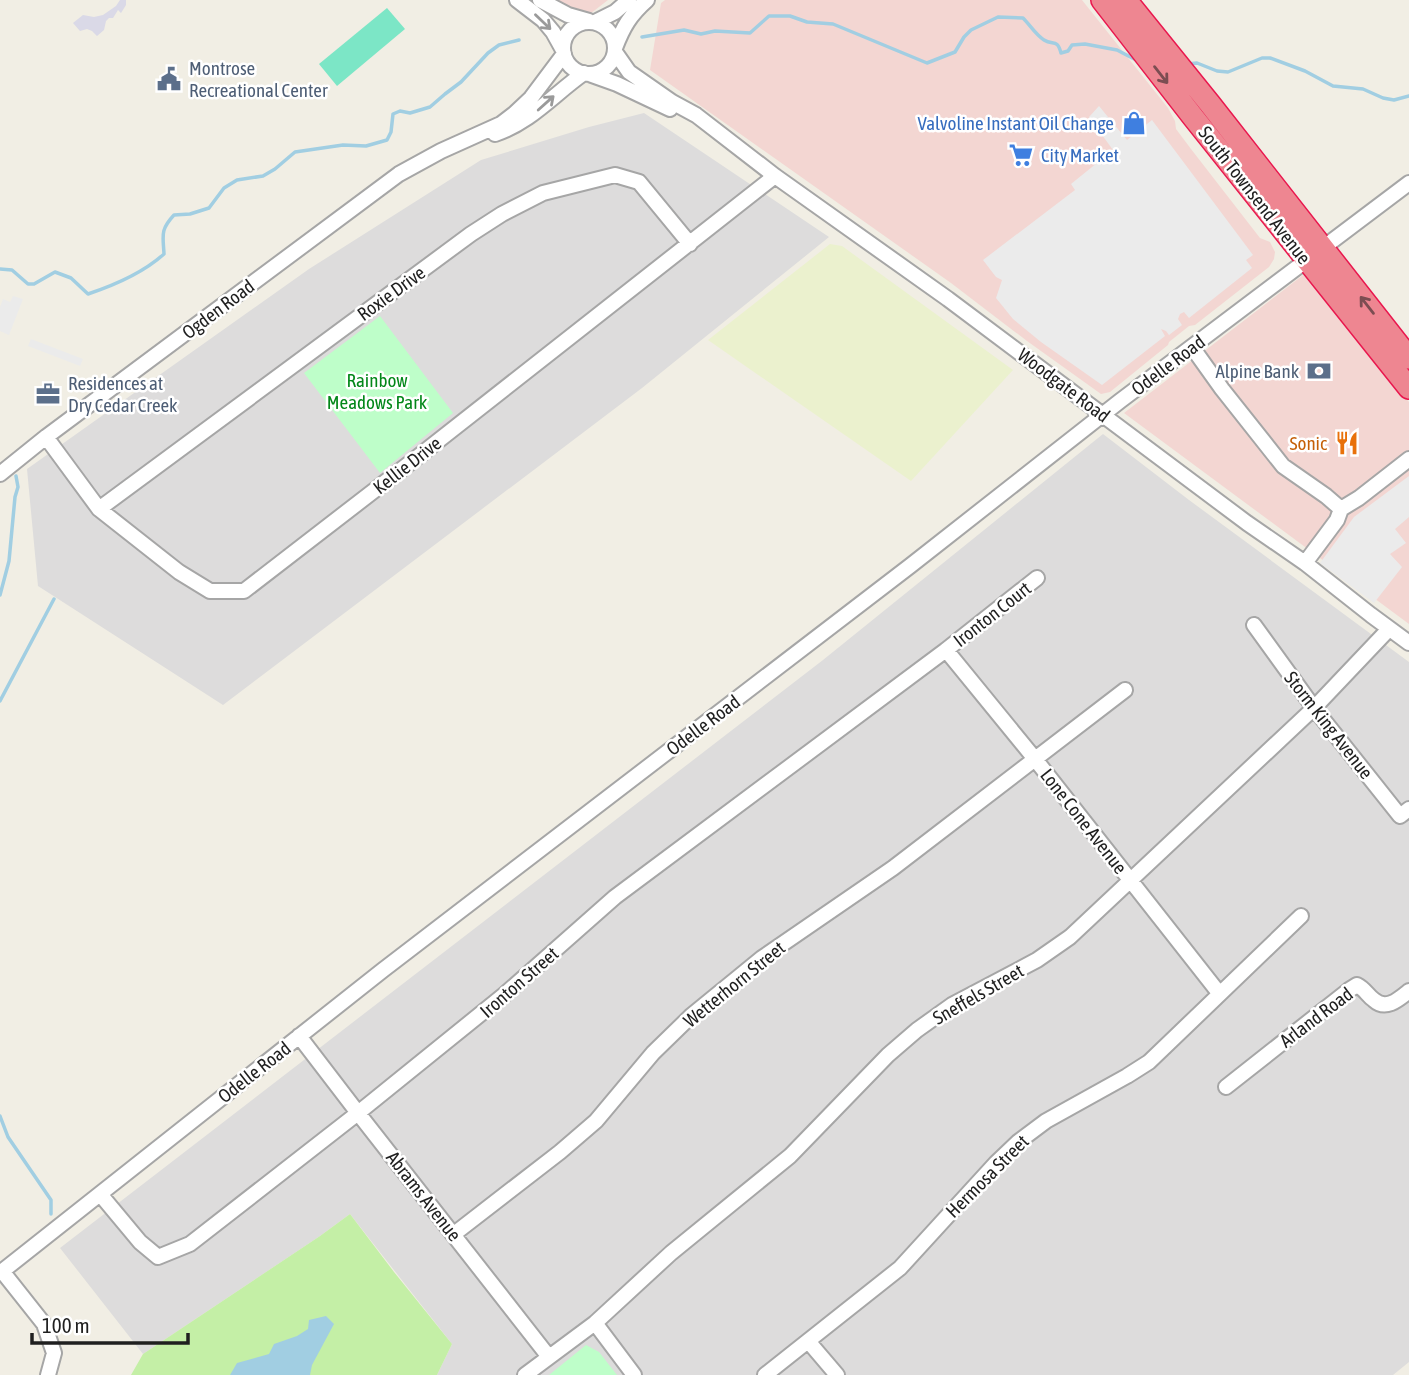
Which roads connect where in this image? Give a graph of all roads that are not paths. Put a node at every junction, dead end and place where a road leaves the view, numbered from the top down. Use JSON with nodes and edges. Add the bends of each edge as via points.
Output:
{"nodes":[{"id":1,"x":517,"y":0,"type":"edge"},
{"id":2,"x":540,"y":0,"type":"edge"},
{"id":3,"x":629,"y":0,"type":"edge"},
{"id":4,"x":647,"y":0,"type":"edge"},
{"id":5,"x":1102,"y":0,"type":"edge"},
{"id":6,"x":1126,"y":0,"type":"edge"},
{"id":7,"x":593,"y":22,"type":"junction"},
{"id":8,"x":615,"y":50,"type":"junction"},
{"id":9,"x":563,"y":52,"type":"junction"},
{"id":10,"x":586,"y":74,"type":"junction"},
{"id":11,"x":716,"y":130,"type":"junction"},
{"id":12,"x":441,"y":151,"type":"junction"},
{"id":13,"x":775,"y":176,"type":"junction"},
{"id":14,"x":1409,"y":183,"type":"edge"},
{"id":15,"x":690,"y":244,"type":"junction"},
{"id":16,"x":1315,"y":254,"type":"junction"},
{"id":17,"x":1192,"y":347,"type":"junction"},
{"id":18,"x":1409,"y":358,"type":"edge"},
{"id":19,"x":1409,"y":388,"type":"edge"},
{"id":20,"x":1104,"y":414,"type":"junction"},
{"id":21,"x":46,"y":437,"type":"junction"},
{"id":22,"x":1409,"y":459,"type":"edge"},
{"id":23,"x":0,"y":474,"type":"edge"},
{"id":24,"x":99,"y":509,"type":"junction"},
{"id":25,"x":1341,"y":509,"type":"junction"},
{"id":26,"x":1305,"y":563,"type":"junction"},
{"id":27,"x":1037,"y":578,"type":"dead end"},
{"id":28,"x":1254,"y":625,"type":"dead end"},
{"id":29,"x":1390,"y":629,"type":"junction"},
{"id":30,"x":1409,"y":643,"type":"edge"},
{"id":31,"x":946,"y":650,"type":"junction"},
{"id":32,"x":1125,"y":690,"type":"dead end"},
{"id":33,"x":1314,"y":708,"type":"junction"},
{"id":34,"x":1035,"y":759,"type":"junction"},
{"id":35,"x":1409,"y":809,"type":"edge"},
{"id":36,"x":1130,"y":880,"type":"junction"},
{"id":37,"x":1301,"y":916,"type":"dead end"},
{"id":38,"x":1409,"y":991,"type":"edge"},
{"id":39,"x":1219,"y":993,"type":"junction"},
{"id":40,"x":299,"y":1036,"type":"junction"},
{"id":41,"x":1226,"y":1087,"type":"dead end"},
{"id":42,"x":358,"y":1113,"type":"junction"},
{"id":43,"x":100,"y":1194,"type":"junction"},
{"id":44,"x":454,"y":1234,"type":"junction"},
{"id":45,"x":1,"y":1272,"type":"edge"},
{"id":46,"x":595,"y":1323,"type":"junction"},
{"id":47,"x":808,"y":1341,"type":"junction"},
{"id":48,"x":549,"y":1357,"type":"junction"},
{"id":49,"x":48,"y":1375,"type":"edge"},
{"id":50,"x":525,"y":1375,"type":"edge"},
{"id":51,"x":634,"y":1375,"type":"edge"},
{"id":52,"x":765,"y":1375,"type":"edge"},
{"id":53,"x":837,"y":1375,"type":"edge"}],
"edges":[{"from":1,"to":9,"type":"street","one_way":true,"via":[[543,20]]},
{"from":2,"to":7,"type":"street"},
{"from":3,"to":7,"type":"street"},
{"from":4,"to":8,"type":"street","via":[[623,27]]},
{"from":5,"to":16,"type":"highway","name":"South Townsend Avenue","one_way":true,"via":[[1193,117]]},
{"from":6,"to":16,"type":"highway","name":"South Townsend Avenue","via":[[1210,104]]},
{"from":7,"to":8,"type":"street","via":[[607,29]]},
{"from":7,"to":9,"type":"street","via":[[570,30]]},
{"from":8,"to":10,"type":"street","via":[[608,66]]},
{"from":8,"to":11,"type":"street","name":"Woodgate Road","via":[[629,72]]},
{"from":9,"to":10,"type":"street","via":[[571,67]]},
{"from":9,"to":12,"type":"street","name":"Ogden Road","via":[[514,114]]},
{"from":10,"to":11,"type":"street","name":"Woodgate Road"},
{"from":12,"to":10,"type":"street","name":"Ogden Road","one_way":true,"via":[[521,123]]},
{"from":11,"to":13,"type":"street","name":"Woodgate Road"},
{"from":12,"to":21,"type":"street","name":"Ogden Road","via":[[399,174]]},
{"from":13,"to":15,"type":"street","name":"Kellie Drive"},
{"from":13,"to":20,"type":"street","name":"Woodgate Road"},
{"from":14,"to":16,"type":"street","name":"Odelle Road"},
{"from":15,"to":24,"type":"street","name":"Roxie Drive","via":[[639,182],[615,175],[543,193],[471,234]]},
{"from":15,"to":24,"type":"street","name":"Kellie Drive","via":[[244,591],[210,591]]},
{"from":16,"to":17,"type":"street","name":"Odelle Road"},
{"from":18,"to":16,"type":"highway","name":"South Townsend Avenue","one_way":true},
{"from":16,"to":19,"type":"highway","name":"South Townsend Avenue"},
{"from":17,"to":20,"type":"street","name":"Odelle Road"},
{"from":17,"to":25,"type":"street","via":[[1283,467]]},
{"from":20,"to":26,"type":"street","name":"Woodgate Road"},
{"from":20,"to":40,"type":"street","name":"Odelle Road"},
{"from":21,"to":23,"type":"street","name":"Ogden Road"},
{"from":21,"to":24,"type":"street","name":"Kellie Drive"},
{"from":22,"to":25,"type":"street"},
{"from":25,"to":26,"type":"street"},
{"from":26,"to":29,"type":"street","name":"Woodgate Road"},
{"from":27,"to":31,"type":"street","name":"Ironton Court"},
{"from":28,"to":33,"type":"street","name":"Storm King Avenue"},
{"from":29,"to":30,"type":"street","name":"Woodgate Road"},
{"from":29,"to":33,"type":"street","name":"Sneffels Street"},
{"from":31,"to":34,"type":"street","name":"Lone Cone Avenue"},
{"from":31,"to":42,"type":"street","name":"Ironton Street","via":[[615,897],[505,995]]},
{"from":32,"to":34,"type":"street","name":"Wetterhorn Street"},
{"from":33,"to":35,"type":"street","name":"Storm King Avenue","via":[[1400,816]]},
{"from":33,"to":36,"type":"street","name":"Sneffels Street"},
{"from":34,"to":36,"type":"street","name":"Lone Cone Avenue"},
{"from":34,"to":44,"type":"street","name":"Wetterhorn Street","via":[[691,1016],[596,1121]]},
{"from":36,"to":39,"type":"street","name":"Lone Cone Avenue"},
{"from":36,"to":46,"type":"street","name":"Sneffels Street","via":[[1070,937],[952,1005],[918,1030],[790,1156],[671,1253]]},
{"from":37,"to":39,"type":"street","name":"Hermosa Street"},
{"from":38,"to":41,"type":"street","name":"Arland Road","via":[[1385,1005],[1376,1003],[1357,985]]},
{"from":39,"to":47,"type":"street","name":"Hermosa Street","via":[[1149,1062],[1018,1142],[900,1268]]},
{"from":40,"to":42,"type":"street","name":"Abrams Avenue"},
{"from":40,"to":43,"type":"street","name":"Odelle Road"},
{"from":42,"to":43,"type":"street","name":"Ironton Street","via":[[190,1244],[158,1257]]},
{"from":42,"to":44,"type":"street","name":"Abrams Avenue"},
{"from":43,"to":45,"type":"street","name":"Odelle Road"},
{"from":44,"to":48,"type":"street","name":"Abrams Avenue"},
{"from":45,"to":49,"type":"street","via":[[44,1324],[54,1353]]},
{"from":46,"to":48,"type":"street","name":"Sneffels Street"},
{"from":46,"to":51,"type":"street"},
{"from":47,"to":52,"type":"street","name":"Hermosa Street"},
{"from":47,"to":53,"type":"street"},
{"from":48,"to":50,"type":"street","name":"Sneffels Street"}]}
